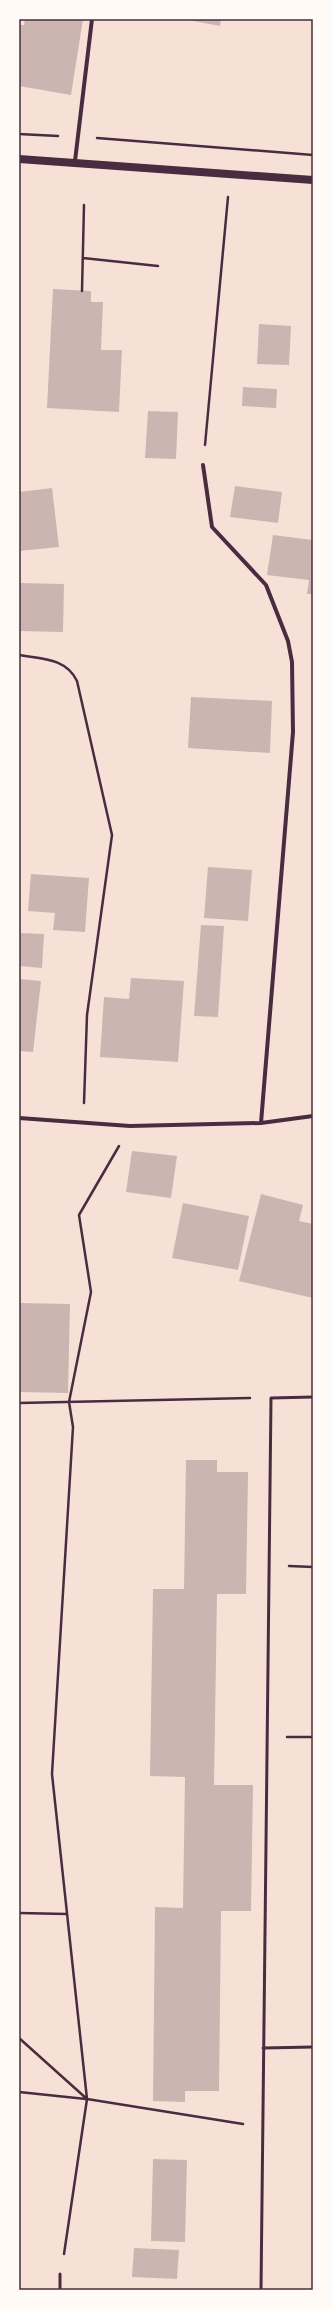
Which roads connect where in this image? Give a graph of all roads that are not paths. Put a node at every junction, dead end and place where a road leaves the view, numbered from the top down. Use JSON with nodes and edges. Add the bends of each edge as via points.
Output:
{"nodes":[{"id":1,"x":92,"y":19,"type":"edge"},
{"id":2,"x":19,"y":159,"type":"edge"},
{"id":3,"x":75,"y":161,"type":"junction"},
{"id":4,"x":313,"y":180,"type":"edge"},
{"id":5,"x":203,"y":465,"type":"road end"},
{"id":6,"x":313,"y":1116,"type":"edge"},
{"id":7,"x":19,"y":1118,"type":"edge"},
{"id":8,"x":261,"y":1123,"type":"junction"},
{"id":9,"x":313,"y":1397,"type":"edge"},
{"id":10,"x":313,"y":2047,"type":"edge"},
{"id":11,"x":263,"y":2048,"type":"junction"},
{"id":12,"x":60,"y":2274,"type":"road end"},
{"id":13,"x":60,"y":2290,"type":"edge"},
{"id":14,"x":260,"y":2290,"type":"edge"}],
"edges":[{"from":1,"to":3,"type":"street"},
{"from":2,"to":3,"type":"main road"},
{"from":3,"to":4,"type":"main road"},
{"from":5,"to":8,"type":"street","via":[[212,527],[266,585],[288,641],[292,662],[293,732]]},
{"from":6,"to":8,"type":"street"},
{"from":7,"to":8,"type":"street","via":[[130,1126]]},
{"from":9,"to":11,"type":"lane","via":[[271,1398]]},
{"from":10,"to":11,"type":"lane"},
{"from":11,"to":14,"type":"lane"},
{"from":12,"to":13,"type":"lane"}]}
